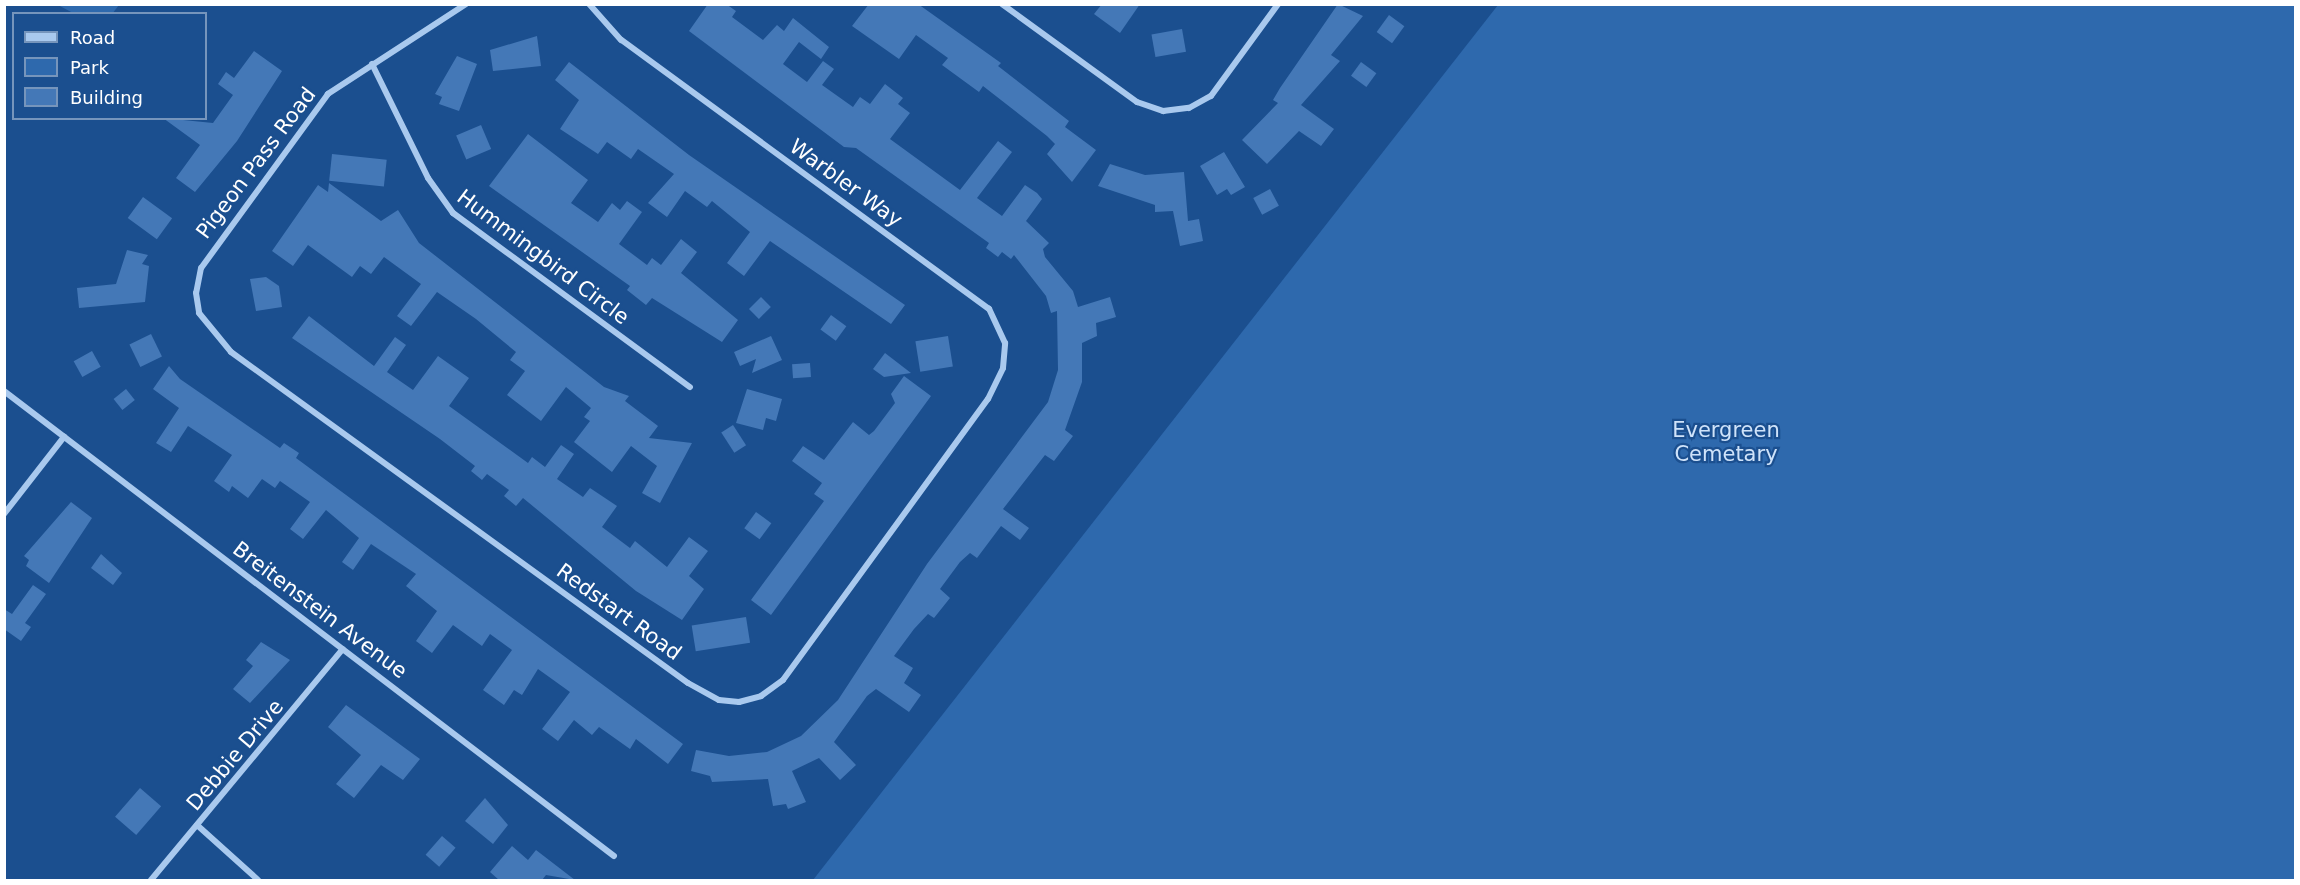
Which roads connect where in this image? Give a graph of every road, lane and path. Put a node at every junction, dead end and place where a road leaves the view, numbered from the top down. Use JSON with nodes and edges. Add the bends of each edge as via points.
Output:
{"nodes":[{"id":1,"x":466,"y":4,"type":"edge"},
{"id":2,"x":589,"y":4,"type":"edge"},
{"id":3,"x":1002,"y":4,"type":"edge"},
{"id":4,"x":1278,"y":4,"type":"edge"},
{"id":5,"x":372,"y":64,"type":"junction"},
{"id":6,"x":197,"y":305,"type":"joint"},
{"id":7,"x":690,"y":387,"type":"dead end"},
{"id":8,"x":4,"y":391,"type":"edge"},
{"id":9,"x":973,"y":420,"type":"joint"},
{"id":10,"x":64,"y":436,"type":"junction"},
{"id":11,"x":4,"y":513,"type":"edge"},
{"id":12,"x":343,"y":649,"type":"junction"},
{"id":13,"x":197,"y":825,"type":"junction"},
{"id":14,"x":614,"y":856,"type":"dead end"},
{"id":15,"x":151,"y":880,"type":"edge"},
{"id":16,"x":258,"y":880,"type":"edge"}],
"edges":[{"from":1,"to":5,"type":"street","name":"Pigeon Pass Road"},
{"from":2,"to":9,"type":"street","name":"Warbler Way","via":[[621,40],[989,309],[1002,331],[1003,368]]},
{"from":3,"to":4,"type":"street","via":[[1137,102],[1163,111],[1189,108],[1210,96]]},
{"from":5,"to":6,"type":"street","name":"Pigeon Pass Road","via":[[339,84],[311,113],[201,268]]},
{"from":5,"to":7,"type":"street","name":"Hummingbird Circle","via":[[428,178],[453,213]]},
{"from":6,"to":9,"type":"street","name":"Redstart Road","via":[[205,325],[231,352],[688,683],[719,700],[761,696],[783,680]]},
{"from":8,"to":10,"type":"street","name":"Breitenstein Avenue"},
{"from":10,"to":11,"type":"street"},
{"from":10,"to":12,"type":"street","name":"Breitenstein Avenue"},
{"from":12,"to":13,"type":"street","name":"Debbie Drive"},
{"from":12,"to":14,"type":"street","name":"Breitenstein Avenue"},
{"from":13,"to":15,"type":"street","name":"Debbie Drive"},
{"from":13,"to":16,"type":"street"}]}
